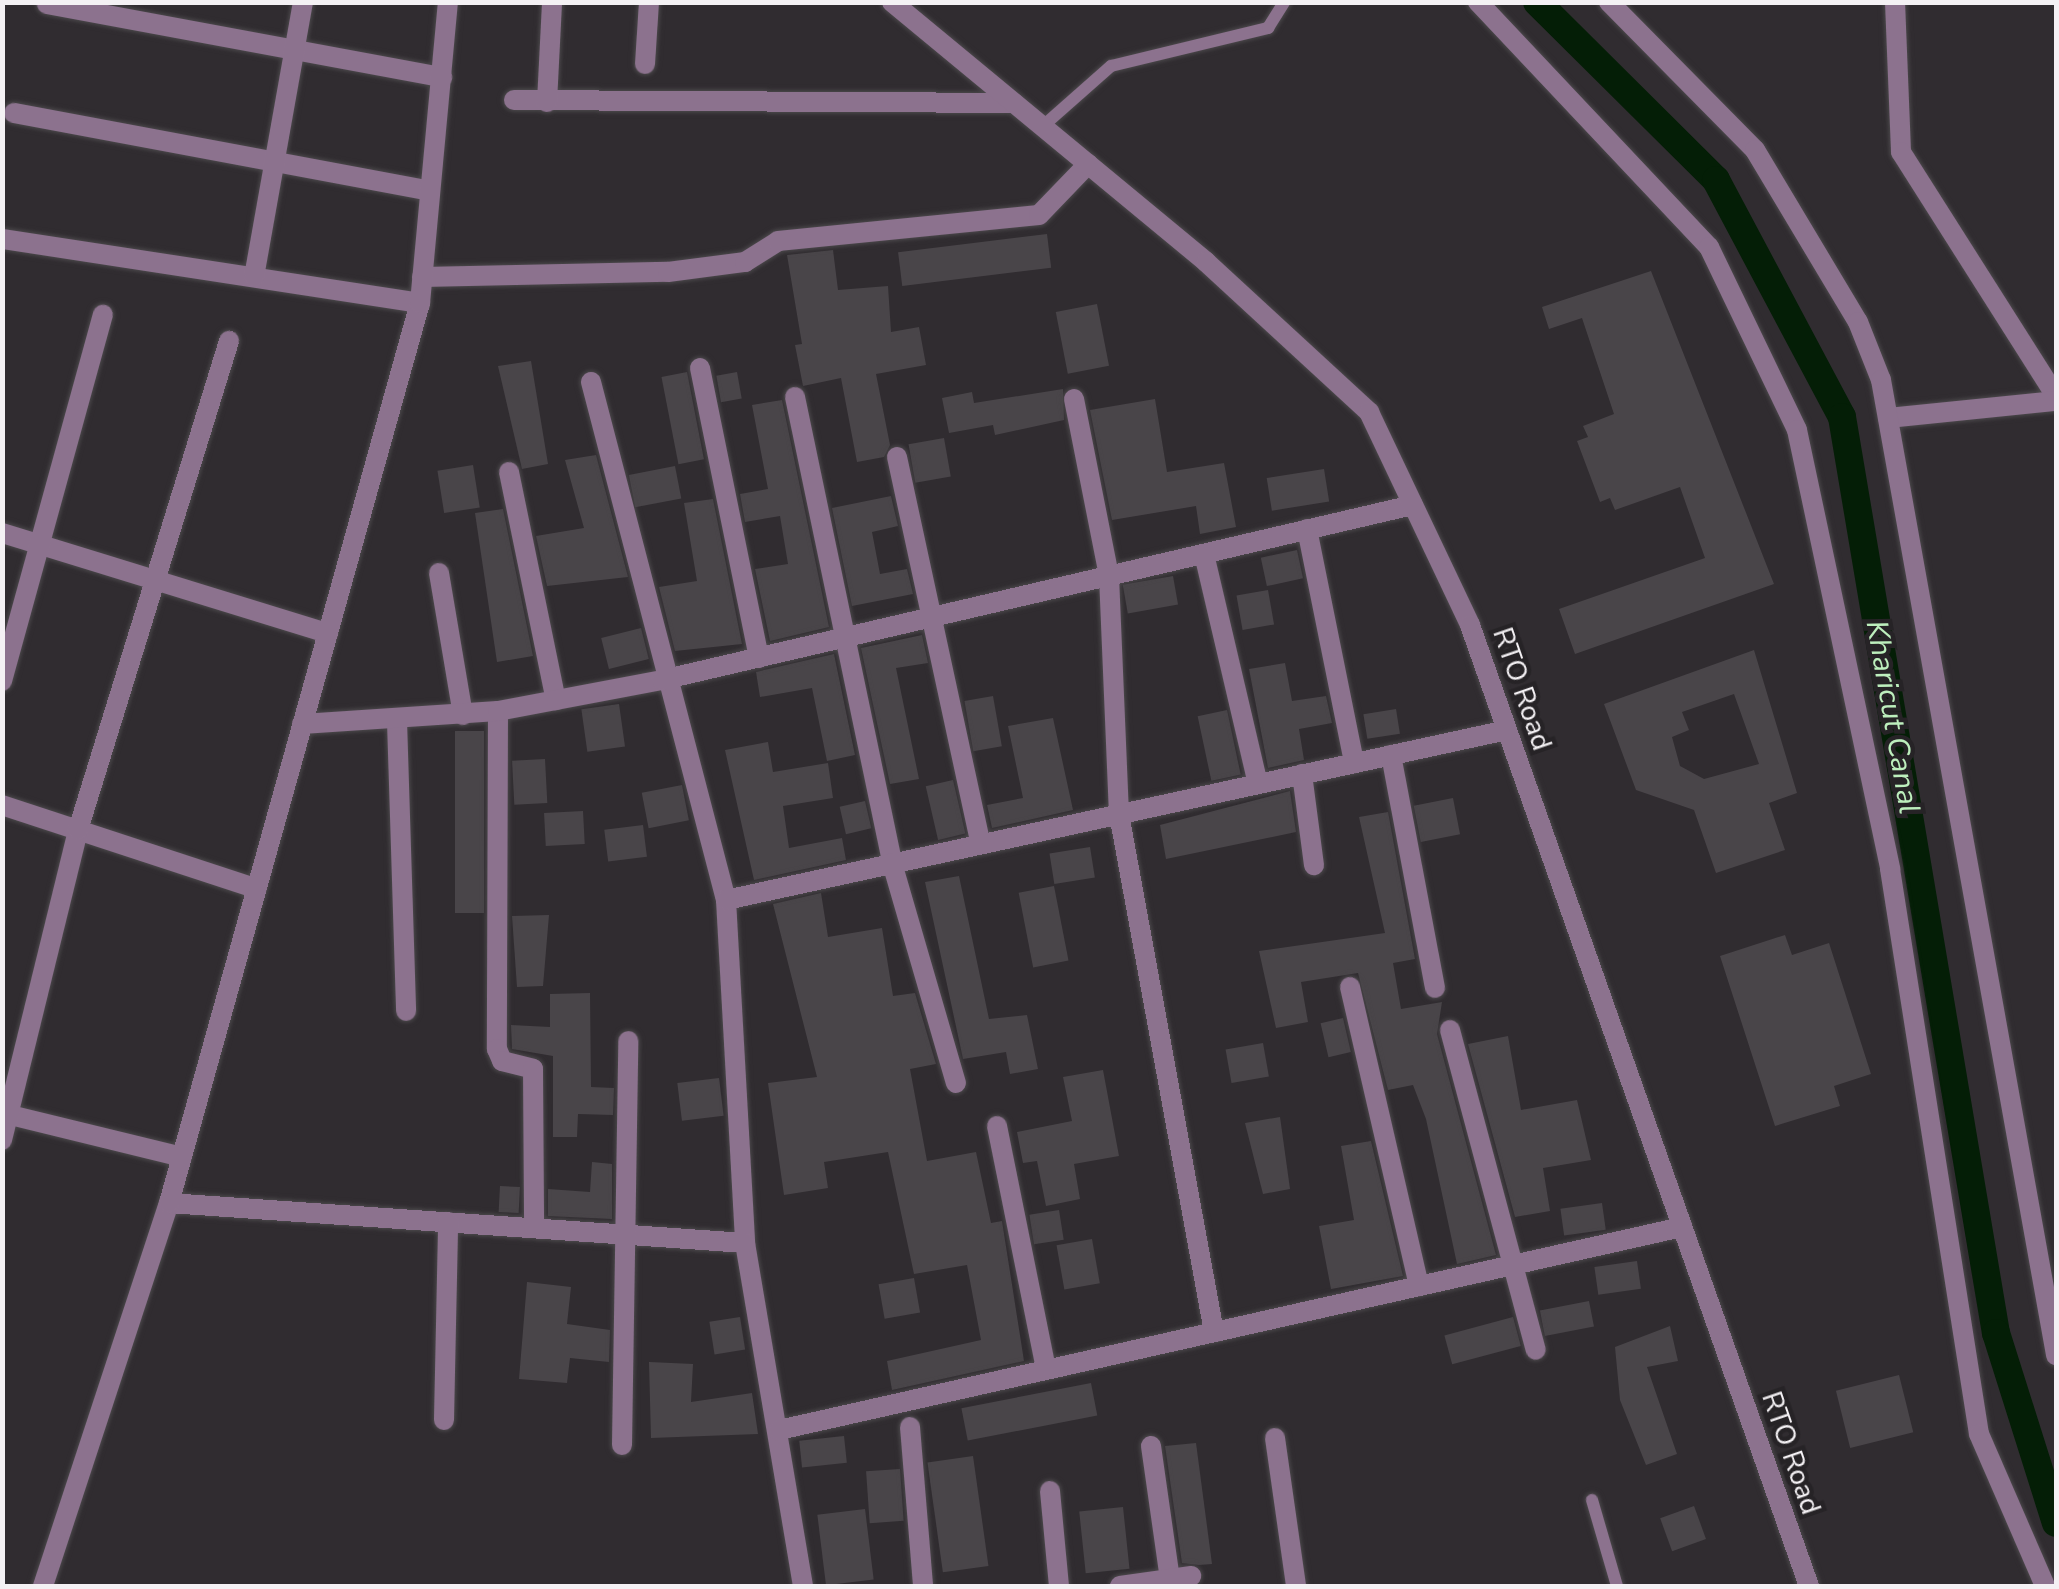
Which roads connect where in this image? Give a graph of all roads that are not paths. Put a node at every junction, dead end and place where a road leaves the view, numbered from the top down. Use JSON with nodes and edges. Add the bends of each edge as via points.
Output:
{"nodes":[{"id":1,"x":303,"y":2,"type":"edge"},
{"id":2,"x":448,"y":2,"type":"edge"},
{"id":3,"x":552,"y":2,"type":"edge"},
{"id":4,"x":649,"y":2,"type":"edge"},
{"id":5,"x":892,"y":2,"type":"edge"},
{"id":6,"x":1284,"y":2,"type":"edge"},
{"id":7,"x":1478,"y":2,"type":"edge"},
{"id":8,"x":1608,"y":2,"type":"edge"},
{"id":9,"x":1895,"y":2,"type":"edge"},
{"id":10,"x":47,"y":4,"type":"edge"},
{"id":11,"x":294,"y":52,"type":"junction"},
{"id":12,"x":645,"y":64,"type":"dead end"},
{"id":13,"x":442,"y":77,"type":"junction"},
{"id":14,"x":514,"y":100,"type":"dead end"},
{"id":15,"x":547,"y":102,"type":"junction"},
{"id":16,"x":1014,"y":104,"type":"junction"},
{"id":17,"x":14,"y":113,"type":"dead end"},
{"id":18,"x":1042,"y":126,"type":"junction"},
{"id":19,"x":275,"y":162,"type":"junction"},
{"id":20,"x":1088,"y":164,"type":"junction"},
{"id":21,"x":430,"y":191,"type":"junction"},
{"id":22,"x":2,"y":239,"type":"edge"},
{"id":23,"x":422,"y":277,"type":"junction"},
{"id":24,"x":254,"y":278,"type":"junction"},
{"id":25,"x":420,"y":303,"type":"junction"},
{"id":26,"x":103,"y":314,"type":"dead end"},
{"id":27,"x":229,"y":341,"type":"dead end"},
{"id":28,"x":700,"y":368,"type":"dead end"},
{"id":29,"x":591,"y":382,"type":"dead end"},
{"id":30,"x":795,"y":397,"type":"dead end"},
{"id":31,"x":1074,"y":398,"type":"dead end"},
{"id":32,"x":2056,"y":398,"type":"edge"},
{"id":33,"x":1888,"y":418,"type":"junction"},
{"id":34,"x":897,"y":458,"type":"dead end"},
{"id":35,"x":509,"y":472,"type":"dead end"},
{"id":36,"x":1413,"y":505,"type":"junction"},
{"id":37,"x":1307,"y":529,"type":"junction"},
{"id":38,"x":2,"y":533,"type":"edge"},
{"id":39,"x":44,"y":546,"type":"junction"},
{"id":40,"x":1204,"y":554,"type":"junction"},
{"id":41,"x":439,"y":574,"type":"dead end"},
{"id":42,"x":1109,"y":576,"type":"junction"},
{"id":43,"x":157,"y":580,"type":"junction"},
{"id":44,"x":932,"y":617,"type":"junction"},
{"id":45,"x":328,"y":633,"type":"junction"},
{"id":46,"x":842,"y":638,"type":"junction"},
{"id":47,"x":758,"y":658,"type":"junction"},
{"id":48,"x":662,"y":680,"type":"junction"},
{"id":49,"x":2,"y":681,"type":"edge"},
{"id":50,"x":556,"y":700,"type":"junction"},
{"id":51,"x":498,"y":711,"type":"junction"},
{"id":52,"x":463,"y":715,"type":"junction"},
{"id":53,"x":397,"y":721,"type":"junction"},
{"id":54,"x":302,"y":724,"type":"junction"},
{"id":55,"x":1507,"y":730,"type":"junction"},
{"id":56,"x":1391,"y":755,"type":"junction"},
{"id":57,"x":1354,"y":762,"type":"junction"},
{"id":58,"x":1302,"y":774,"type":"junction"},
{"id":59,"x":1258,"y":784,"type":"junction"},
{"id":60,"x":2,"y":805,"type":"edge"},
{"id":61,"x":1120,"y":814,"type":"junction"},
{"id":62,"x":78,"y":830,"type":"junction"},
{"id":63,"x":981,"y":844,"type":"junction"},
{"id":64,"x":892,"y":863,"type":"junction"},
{"id":65,"x":1314,"y":866,"type":"dead end"},
{"id":66,"x":256,"y":890,"type":"junction"},
{"id":67,"x":726,"y":900,"type":"junction"},
{"id":68,"x":1350,"y":987,"type":"dead end"},
{"id":69,"x":1435,"y":988,"type":"dead end"},
{"id":70,"x":406,"y":1012,"type":"dead end"},
{"id":71,"x":1450,"y":1030,"type":"dead end"},
{"id":72,"x":628,"y":1041,"type":"dead end"},
{"id":73,"x":956,"y":1083,"type":"dead end"},
{"id":74,"x":6,"y":1114,"type":"edge"},
{"id":75,"x":997,"y":1126,"type":"dead end"},
{"id":76,"x":2,"y":1140,"type":"edge"},
{"id":77,"x":182,"y":1157,"type":"junction"},
{"id":78,"x":169,"y":1203,"type":"junction"},
{"id":79,"x":448,"y":1222,"type":"junction"},
{"id":80,"x":1682,"y":1227,"type":"junction"},
{"id":81,"x":534,"y":1228,"type":"junction"},
{"id":82,"x":628,"y":1234,"type":"junction"},
{"id":83,"x":745,"y":1243,"type":"junction"},
{"id":84,"x":1513,"y":1265,"type":"junction"},
{"id":85,"x":1419,"y":1286,"type":"junction"},
{"id":86,"x":1214,"y":1332,"type":"junction"},
{"id":87,"x":1536,"y":1350,"type":"dead end"},
{"id":88,"x":2056,"y":1354,"type":"edge"},
{"id":89,"x":1045,"y":1364,"type":"junction"},
{"id":90,"x":444,"y":1420,"type":"dead end"},
{"id":91,"x":910,"y":1427,"type":"dead end"},
{"id":92,"x":779,"y":1430,"type":"junction"},
{"id":93,"x":1275,"y":1438,"type":"dead end"},
{"id":94,"x":622,"y":1444,"type":"dead end"},
{"id":95,"x":1151,"y":1446,"type":"dead end"},
{"id":96,"x":1050,"y":1491,"type":"dead end"},
{"id":97,"x":1592,"y":1500,"type":"dead end"},
{"id":98,"x":1192,"y":1576,"type":"dead end"},
{"id":99,"x":1170,"y":1579,"type":"junction"},
{"id":100,"x":43,"y":1586,"type":"edge"},
{"id":101,"x":803,"y":1586,"type":"edge"},
{"id":102,"x":922,"y":1586,"type":"edge"},
{"id":103,"x":1059,"y":1586,"type":"edge"},
{"id":104,"x":1120,"y":1586,"type":"edge"},
{"id":105,"x":1296,"y":1586,"type":"edge"},
{"id":106,"x":1616,"y":1586,"type":"edge"},
{"id":107,"x":1809,"y":1586,"type":"edge"},
{"id":108,"x":2046,"y":1586,"type":"edge"}],
"edges":[{"from":1,"to":11,"type":"street"},
{"from":2,"to":13,"type":"street"},
{"from":3,"to":15,"type":"street"},
{"from":4,"to":12,"type":"street"},
{"from":5,"to":16,"type":"street","name":"RTO Road"},
{"from":6,"to":18,"type":"lane","via":[[1268,28],[1111,66]]},
{"from":7,"to":108,"type":"street","via":[[1710,248],[1797,430],[1890,869],[1979,1434]]},
{"from":8,"to":33,"type":"street","via":[[1755,150],[1858,322]]},
{"from":9,"to":32,"type":"street","via":[[1901,152]]},
{"from":10,"to":11,"type":"street"},
{"from":11,"to":13,"type":"street"},
{"from":11,"to":19,"type":"street"},
{"from":13,"to":21,"type":"street"},
{"from":14,"to":15,"type":"street"},
{"from":15,"to":16,"type":"street"},
{"from":16,"to":18,"type":"street","name":"RTO Road"},
{"from":17,"to":19,"type":"street"},
{"from":18,"to":20,"type":"street","name":"RTO Road"},
{"from":19,"to":21,"type":"street"},
{"from":19,"to":24,"type":"street"},
{"from":20,"to":23,"type":"street","via":[[1039,215],[778,241],[746,262],[668,272]]},
{"from":20,"to":36,"type":"street","name":"RTO Road","via":[[1369,412]]},
{"from":21,"to":23,"type":"street"},
{"from":22,"to":24,"type":"street"},
{"from":23,"to":25,"type":"street"},
{"from":24,"to":25,"type":"street"},
{"from":25,"to":45,"type":"street"},
{"from":26,"to":39,"type":"street"},
{"from":27,"to":43,"type":"street"},
{"from":28,"to":47,"type":"street"},
{"from":29,"to":48,"type":"street"},
{"from":30,"to":46,"type":"street"},
{"from":31,"to":42,"type":"street"},
{"from":32,"to":33,"type":"street"},
{"from":33,"to":88,"type":"street"},
{"from":34,"to":44,"type":"street"},
{"from":35,"to":50,"type":"street"},
{"from":36,"to":37,"type":"street"},
{"from":36,"to":55,"type":"street","name":"RTO Road"},
{"from":37,"to":40,"type":"street"},
{"from":37,"to":57,"type":"street"},
{"from":38,"to":39,"type":"street"},
{"from":39,"to":43,"type":"street"},
{"from":39,"to":49,"type":"street"},
{"from":40,"to":42,"type":"street"},
{"from":40,"to":59,"type":"street"},
{"from":41,"to":52,"type":"street"},
{"from":42,"to":44,"type":"street"},
{"from":42,"to":61,"type":"street"},
{"from":43,"to":45,"type":"street"},
{"from":43,"to":62,"type":"street"},
{"from":44,"to":46,"type":"street"},
{"from":44,"to":63,"type":"street"},
{"from":45,"to":54,"type":"street"},
{"from":46,"to":47,"type":"street"},
{"from":46,"to":64,"type":"street"},
{"from":47,"to":48,"type":"street"},
{"from":48,"to":50,"type":"street"},
{"from":48,"to":67,"type":"street"},
{"from":50,"to":51,"type":"street"},
{"from":51,"to":52,"type":"street"},
{"from":51,"to":81,"type":"street","via":[[497,1048],[502,1061],[533,1069]]},
{"from":52,"to":53,"type":"street"},
{"from":53,"to":54,"type":"street"},
{"from":53,"to":70,"type":"street"},
{"from":54,"to":66,"type":"street"},
{"from":55,"to":56,"type":"street"},
{"from":55,"to":80,"type":"street","name":"RTO Road"},
{"from":56,"to":57,"type":"street"},
{"from":56,"to":69,"type":"street"},
{"from":57,"to":58,"type":"street"},
{"from":58,"to":59,"type":"street"},
{"from":58,"to":65,"type":"street"},
{"from":59,"to":61,"type":"street"},
{"from":60,"to":62,"type":"street"},
{"from":61,"to":63,"type":"street"},
{"from":61,"to":86,"type":"street"},
{"from":62,"to":66,"type":"street"},
{"from":62,"to":74,"type":"street"},
{"from":63,"to":64,"type":"street"},
{"from":64,"to":67,"type":"street"},
{"from":64,"to":73,"type":"street"},
{"from":66,"to":77,"type":"street"},
{"from":67,"to":83,"type":"street"},
{"from":68,"to":85,"type":"street"},
{"from":71,"to":84,"type":"street"},
{"from":72,"to":82,"type":"street"},
{"from":74,"to":76,"type":"street"},
{"from":74,"to":77,"type":"street"},
{"from":75,"to":89,"type":"street"},
{"from":77,"to":78,"type":"street"},
{"from":78,"to":79,"type":"street"},
{"from":78,"to":100,"type":"street"},
{"from":79,"to":81,"type":"street"},
{"from":79,"to":90,"type":"street"},
{"from":80,"to":84,"type":"street"},
{"from":80,"to":107,"type":"street","name":"RTO Road"},
{"from":81,"to":82,"type":"street"},
{"from":82,"to":83,"type":"street"},
{"from":82,"to":94,"type":"street"},
{"from":83,"to":92,"type":"street"},
{"from":84,"to":85,"type":"street"},
{"from":84,"to":87,"type":"street"},
{"from":85,"to":86,"type":"street"},
{"from":86,"to":89,"type":"street"},
{"from":89,"to":92,"type":"street"},
{"from":91,"to":102,"type":"street"},
{"from":92,"to":101,"type":"street"},
{"from":93,"to":105,"type":"street"},
{"from":95,"to":99,"type":"street"},
{"from":96,"to":103,"type":"street"},
{"from":97,"to":106,"type":"lane"},
{"from":98,"to":99,"type":"street"},
{"from":99,"to":104,"type":"street"}]}
